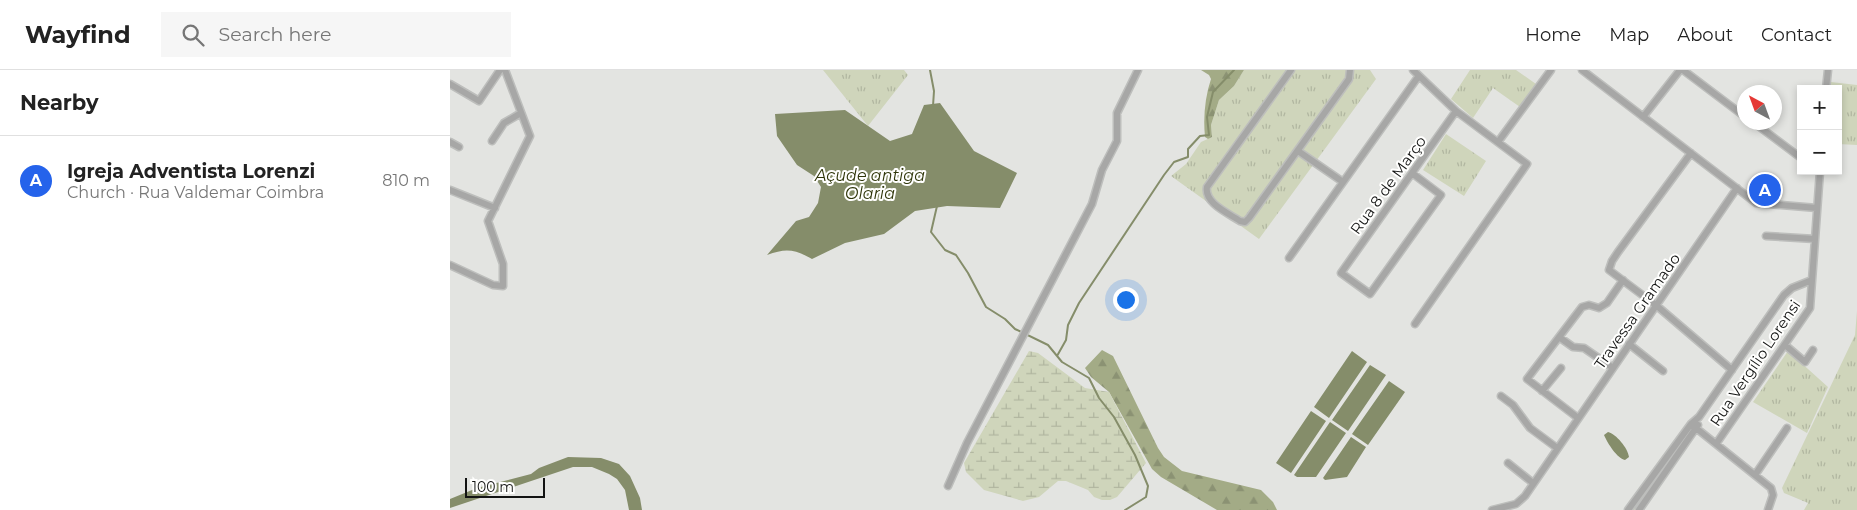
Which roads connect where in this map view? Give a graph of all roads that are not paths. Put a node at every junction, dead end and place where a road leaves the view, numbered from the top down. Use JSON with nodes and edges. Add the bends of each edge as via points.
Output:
{"nodes":[{"id":1,"x":500,"y":70,"type":"edge"},
{"id":2,"x":505,"y":70,"type":"edge"},
{"id":3,"x":1138,"y":70,"type":"edge"},
{"id":4,"x":1291,"y":70,"type":"edge"},
{"id":5,"x":1350,"y":70,"type":"edge"},
{"id":6,"x":1413,"y":70,"type":"edge"},
{"id":7,"x":1550,"y":70,"type":"edge"},
{"id":8,"x":1582,"y":70,"type":"edge"},
{"id":9,"x":1681,"y":70,"type":"edge"},
{"id":10,"x":1828,"y":70,"type":"edge"},
{"id":11,"x":1418,"y":77,"type":"junction"},
{"id":12,"x":450,"y":84,"type":"edge"},
{"id":13,"x":1826,"y":85,"type":"edge"},
{"id":14,"x":1456,"y":111,"type":"junction"},
{"id":15,"x":1737,"y":111,"type":"edge"},
{"id":16,"x":522,"y":113,"type":"junction"},
{"id":17,"x":1643,"y":117,"type":"junction"},
{"id":18,"x":1764,"y":130,"type":"edge"},
{"id":19,"x":492,"y":141,"type":"dead end"},
{"id":20,"x":450,"y":142,"type":"edge"},
{"id":21,"x":1498,"y":142,"type":"junction"},
{"id":22,"x":459,"y":146,"type":"dead end"},
{"id":23,"x":1298,"y":151,"type":"junction"},
{"id":24,"x":1691,"y":153,"type":"junction"},
{"id":25,"x":1797,"y":155,"type":"edge"},
{"id":26,"x":1412,"y":172,"type":"junction"},
{"id":27,"x":1819,"y":175,"type":"edge"},
{"id":28,"x":1343,"y":182,"type":"junction"},
{"id":29,"x":1737,"y":188,"type":"junction"},
{"id":30,"x":450,"y":190,"type":"edge"},
{"id":31,"x":495,"y":208,"type":"junction"},
{"id":32,"x":1817,"y":208,"type":"junction"},
{"id":33,"x":1766,"y":236,"type":"dead end"},
{"id":34,"x":1815,"y":239,"type":"junction"},
{"id":35,"x":1289,"y":258,"type":"dead end"},
{"id":36,"x":450,"y":265,"type":"edge"},
{"id":37,"x":1623,"y":280,"type":"junction"},
{"id":38,"x":1812,"y":280,"type":"junction"},
{"id":39,"x":1657,"y":306,"type":"junction"},
{"id":40,"x":1415,"y":324,"type":"dead end"},
{"id":41,"x":1559,"y":337,"type":"junction"},
{"id":42,"x":1629,"y":344,"type":"junction"},
{"id":43,"x":1785,"y":344,"type":"junction"},
{"id":44,"x":1813,"y":350,"type":"dead end"},
{"id":45,"x":1561,"y":368,"type":"dead end"},
{"id":46,"x":1613,"y":368,"type":"junction"},
{"id":47,"x":1732,"y":370,"type":"junction"},
{"id":48,"x":1663,"y":371,"type":"dead end"},
{"id":49,"x":1542,"y":391,"type":"junction"},
{"id":50,"x":1502,"y":396,"type":"dead end"},
{"id":51,"x":1578,"y":418,"type":"junction"},
{"id":52,"x":1694,"y":426,"type":"junction"},
{"id":53,"x":1787,"y":428,"type":"dead end"},
{"id":54,"x":1716,"y":444,"type":"junction"},
{"id":55,"x":1558,"y":448,"type":"junction"},
{"id":56,"x":1508,"y":463,"type":"dead end"},
{"id":57,"x":1755,"y":475,"type":"junction"},
{"id":58,"x":1533,"y":483,"type":"junction"},
{"id":59,"x":948,"y":486,"type":"dead end"},
{"id":60,"x":1492,"y":510,"type":"edge"},
{"id":61,"x":1628,"y":510,"type":"edge"},
{"id":62,"x":1639,"y":510,"type":"edge"},
{"id":63,"x":1768,"y":510,"type":"edge"}],
"edges":[{"from":1,"to":12,"type":"street","via":[[479,100]]},
{"from":2,"to":16,"type":"street"},
{"from":3,"to":59,"type":"street","via":[[1117,113],[1117,141],[1102,170],[1092,204],[967,443]]},
{"from":4,"to":23,"type":"street","via":[[1207,187],[1209,200],[1245,222]]},
{"from":5,"to":23,"type":"street","via":[[1349,79]]},
{"from":6,"to":11,"type":"street"},
{"from":7,"to":21,"type":"street"},
{"from":8,"to":17,"type":"street"},
{"from":9,"to":15,"type":"street"},
{"from":9,"to":17,"type":"street"},
{"from":10,"to":13,"type":"street"},
{"from":11,"to":14,"type":"street"},
{"from":11,"to":28,"type":"street"},
{"from":14,"to":21,"type":"street"},
{"from":14,"to":26,"type":"street","name":"Rua 8 de Março"},
{"from":16,"to":19,"type":"street","via":[[504,123]]},
{"from":16,"to":31,"type":"street","via":[[530,136]]},
{"from":17,"to":24,"type":"street"},
{"from":18,"to":25,"type":"street"},
{"from":20,"to":22,"type":"street"},
{"from":21,"to":40,"type":"street","via":[[1527,164]]},
{"from":23,"to":28,"type":"street"},
{"from":24,"to":29,"type":"street"},
{"from":24,"to":37,"type":"street","via":[[1612,261],[1609,270]]},
{"from":26,"to":26,"type":"street","name":"Rua 8 de Março","via":[[1341,273],[1370,294],[1442,195]]},
{"from":27,"to":32,"type":"street","name":"Rua Vergílio Lorensi"},
{"from":28,"to":35,"type":"street"},
{"from":29,"to":32,"type":"street","via":[[1756,203]]},
{"from":29,"to":39,"type":"street","name":"Travessa Gramado"},
{"from":30,"to":31,"type":"street"},
{"from":31,"to":36,"type":"street","via":[[488,222],[503,264],[503,286],[492,285]]},
{"from":32,"to":34,"type":"street","name":"Rua Vergílio Lorensi"},
{"from":33,"to":34,"type":"street"},
{"from":34,"to":38,"type":"street","name":"Rua Vergílio Lorensi"},
{"from":37,"to":39,"type":"street"},
{"from":37,"to":41,"type":"street","via":[[1607,303],[1599,308],[1582,307]]},
{"from":38,"to":43,"type":"street","name":"Rua Vergílio Lorensi","via":[[1810,308]]},
{"from":38,"to":47,"type":"street","via":[[1784,295]]},
{"from":39,"to":42,"type":"street","name":"Travessa Gramado"},
{"from":39,"to":47,"type":"street"},
{"from":41,"to":46,"type":"street","via":[[1573,347],[1584,348]]},
{"from":41,"to":49,"type":"street","via":[[1527,379]]},
{"from":42,"to":46,"type":"street","name":"Travessa Gramado"},
{"from":42,"to":48,"type":"street"},
{"from":43,"to":44,"type":"street","via":[[1805,362]]},
{"from":43,"to":54,"type":"street","name":"Rua Vergílio Lorensi"},
{"from":45,"to":49,"type":"street"},
{"from":46,"to":51,"type":"street","name":"Travessa Gramado"},
{"from":47,"to":52,"type":"street"},
{"from":49,"to":51,"type":"street"},
{"from":50,"to":55,"type":"street","via":[[1530,428]]},
{"from":51,"to":55,"type":"street","name":"Travessa Gramado"},
{"from":52,"to":54,"type":"street"},
{"from":52,"to":61,"type":"street"},
{"from":52,"to":62,"type":"street"},
{"from":53,"to":57,"type":"street"},
{"from":54,"to":57,"type":"street","name":"Rua Vergílio Lorensi"},
{"from":55,"to":58,"type":"street","name":"Travessa Gramado"},
{"from":56,"to":58,"type":"street"},
{"from":57,"to":63,"type":"street","name":"Rua Vergílio Lorensi","via":[[1771,488],[1773,495]]},
{"from":58,"to":60,"type":"street","name":"Travessa Gramado","via":[[1516,504]]}]}
